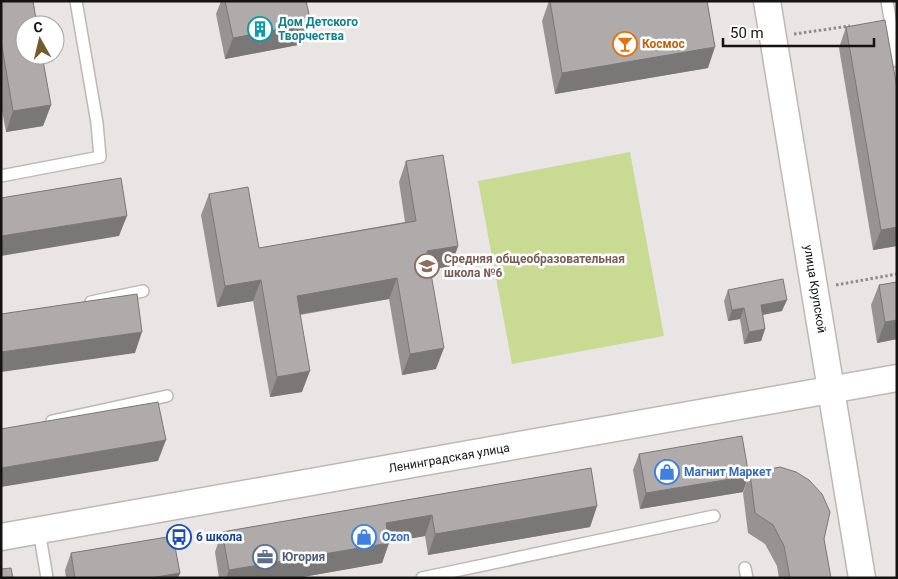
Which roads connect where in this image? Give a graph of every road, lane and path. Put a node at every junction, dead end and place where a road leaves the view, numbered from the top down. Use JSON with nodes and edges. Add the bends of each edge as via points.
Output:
{"nodes":[{"id":1,"x":76,"y":1,"type":"edge"},
{"id":2,"x":767,"y":1,"type":"edge"},
{"id":3,"x":886,"y":1,"type":"edge"},
{"id":4,"x":851,"y":26,"type":"edge"},
{"id":5,"x":774,"y":37,"type":"junction"},
{"id":6,"x":897,"y":60,"type":"edge"},
{"id":7,"x":1,"y":176,"type":"edge"},
{"id":8,"x":897,"y":274,"type":"edge"},
{"id":9,"x":816,"y":289,"type":"junction"},
{"id":10,"x":143,"y":292,"type":"dead end"},
{"id":11,"x":77,"y":305,"type":"edge"},
{"id":12,"x":897,"y":378,"type":"edge"},
{"id":13,"x":831,"y":390,"type":"junction"},
{"id":14,"x":167,"y":396,"type":"dead end"},
{"id":15,"x":40,"y":424,"type":"edge"},
{"id":16,"x":714,"y":516,"type":"dead end"},
{"id":17,"x":39,"y":530,"type":"junction"},
{"id":18,"x":1,"y":537,"type":"edge"},
{"id":19,"x":47,"y":578,"type":"edge"},
{"id":20,"x":422,"y":578,"type":"edge"},
{"id":21,"x":862,"y":578,"type":"edge"}],
"edges":[{"from":1,"to":7,"type":"lane","via":[[100,157]]},
{"from":2,"to":5,"type":"street","name":"улица Крупской"},
{"from":3,"to":6,"type":"lane"},
{"from":4,"to":5,"type":"path"},
{"from":5,"to":9,"type":"street","name":"улица Крупской"},
{"from":8,"to":9,"type":"path"},
{"from":9,"to":13,"type":"street","name":"улица Крупской"},
{"from":10,"to":11,"type":"lane"},
{"from":12,"to":13,"type":"street","name":"Ленинградская улица"},
{"from":13,"to":17,"type":"street","name":"Ленинградская улица"},
{"from":13,"to":21,"type":"street","name":"улица Крупской"},
{"from":14,"to":15,"type":"lane"},
{"from":16,"to":20,"type":"lane"},
{"from":17,"to":18,"type":"street","name":"Ленинградская улица"},
{"from":17,"to":19,"type":"lane"}]}
